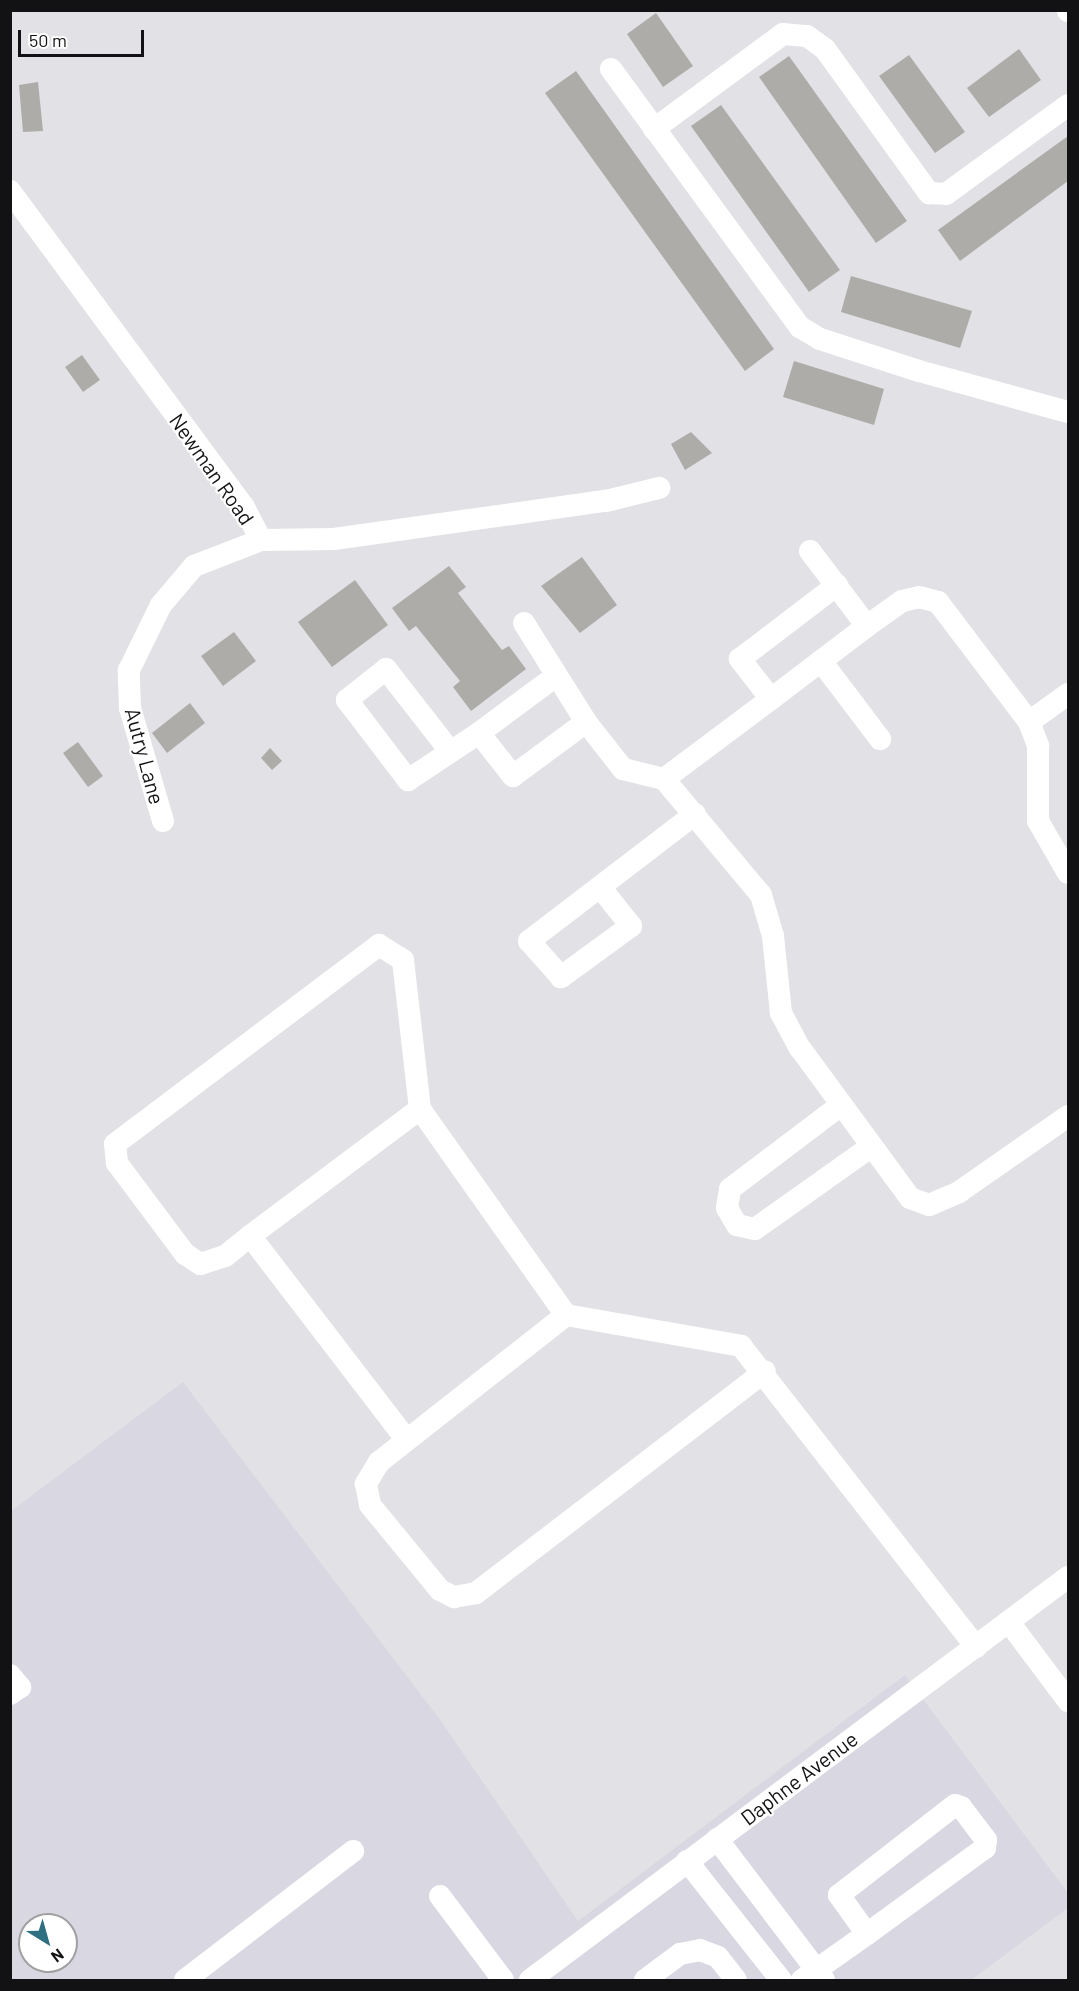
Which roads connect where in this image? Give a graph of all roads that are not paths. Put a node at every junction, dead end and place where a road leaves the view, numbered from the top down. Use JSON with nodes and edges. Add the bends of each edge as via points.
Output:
{"nodes":[{"id":1,"x":611,"y":69,"type":"dead end"},
{"id":2,"x":1068,"y":105,"type":"edge"},
{"id":3,"x":654,"y":129,"type":"junction"},
{"id":4,"x":10,"y":191,"type":"edge"},
{"id":5,"x":1068,"y":412,"type":"edge"},
{"id":6,"x":659,"y":488,"type":"dead end"},
{"id":7,"x":261,"y":540,"type":"junction"},
{"id":8,"x":810,"y":551,"type":"dead end"},
{"id":9,"x":837,"y":585,"type":"junction"},
{"id":10,"x":524,"y":623,"type":"dead end"},
{"id":11,"x":867,"y":626,"type":"junction"},
{"id":12,"x":821,"y":661,"type":"junction"},
{"id":13,"x":556,"y":676,"type":"junction"},
{"id":14,"x":1068,"y":694,"type":"edge"},
{"id":15,"x":771,"y":699,"type":"junction"},
{"id":16,"x":586,"y":722,"type":"junction"},
{"id":17,"x":1029,"y":722,"type":"junction"},
{"id":18,"x":479,"y":733,"type":"junction"},
{"id":19,"x":880,"y":739,"type":"dead end"},
{"id":20,"x":450,"y":752,"type":"junction"},
{"id":21,"x":664,"y":779,"type":"junction"},
{"id":22,"x":695,"y":814,"type":"junction"},
{"id":23,"x":163,"y":821,"type":"dead end"},
{"id":24,"x":1068,"y":873,"type":"edge"},
{"id":25,"x":600,"y":887,"type":"dead end"},
{"id":26,"x":841,"y":1105,"type":"junction"},
{"id":27,"x":420,"y":1109,"type":"junction"},
{"id":28,"x":1068,"y":1116,"type":"edge"},
{"id":29,"x":872,"y":1146,"type":"junction"},
{"id":30,"x":250,"y":1236,"type":"junction"},
{"id":31,"x":566,"y":1315,"type":"junction"},
{"id":32,"x":765,"y":1371,"type":"junction"},
{"id":33,"x":406,"y":1439,"type":"junction"},
{"id":34,"x":1068,"y":1577,"type":"edge"},
{"id":35,"x":1009,"y":1622,"type":"junction"},
{"id":36,"x":976,"y":1647,"type":"junction"},
{"id":37,"x":10,"y":1675,"type":"edge"},
{"id":38,"x":10,"y":1694,"type":"edge"},
{"id":39,"x":1068,"y":1701,"type":"edge"},
{"id":40,"x":717,"y":1839,"type":"junction"},
{"id":41,"x":354,"y":1851,"type":"dead end"},
{"id":42,"x":687,"y":1861,"type":"junction"},
{"id":43,"x":440,"y":1896,"type":"dead end"},
{"id":44,"x":867,"y":1934,"type":"junction"},
{"id":45,"x":814,"y":1977,"type":"edge"},
{"id":46,"x":185,"y":1980,"type":"edge"},
{"id":47,"x":503,"y":1980,"type":"edge"},
{"id":48,"x":530,"y":1980,"type":"edge"},
{"id":49,"x":645,"y":1980,"type":"edge"},
{"id":50,"x":736,"y":1980,"type":"edge"},
{"id":51,"x":781,"y":1980,"type":"edge"}],
"edges":[{"from":1,"to":3,"type":"street"},
{"from":2,"to":3,"type":"street","via":[[946,194],[929,193],[825,49],[807,36],[783,34]]},
{"from":3,"to":5,"type":"street","via":[[800,327],[820,339],[918,371]]},
{"from":4,"to":7,"type":"street","name":"Newman Road","via":[[243,507]]},
{"from":6,"to":7,"type":"street","name":"Newman Road","via":[[606,501],[334,539]]},
{"from":7,"to":23,"type":"street","name":"Autry Lane","via":[[210,558],[181,577],[142,636],[129,670],[130,708]]},
{"from":8,"to":9,"type":"street"},
{"from":9,"to":11,"type":"street"},
{"from":9,"to":15,"type":"street","via":[[740,659]]},
{"from":10,"to":13,"type":"street"},
{"from":11,"to":12,"type":"street"},
{"from":11,"to":17,"type":"street","via":[[902,601],[919,597],[938,602]]},
{"from":12,"to":15,"type":"street"},
{"from":12,"to":19,"type":"street"},
{"from":13,"to":16,"type":"street"},
{"from":13,"to":18,"type":"street"},
{"from":14,"to":17,"type":"street"},
{"from":15,"to":21,"type":"street"},
{"from":16,"to":18,"type":"street","via":[[513,776]]},
{"from":16,"to":21,"type":"street","via":[[623,769]]},
{"from":17,"to":24,"type":"street","via":[[1038,746],[1038,821]]},
{"from":18,"to":20,"type":"street"},
{"from":20,"to":20,"type":"street","via":[[408,780],[347,700],[387,669]]},
{"from":21,"to":22,"type":"street"},
{"from":22,"to":25,"type":"street"},
{"from":22,"to":26,"type":"street","via":[[761,895],[773,936],[781,1013]]},
{"from":26,"to":29,"type":"street"},
{"from":26,"to":29,"type":"street","via":[[729,1189],[727,1208],[737,1225],[755,1229]]},
{"from":27,"to":30,"type":"street"},
{"from":27,"to":30,"type":"street","via":[[403,960],[379,945],[116,1144],[117,1163],[185,1254],[200,1264],[225,1256]]},
{"from":27,"to":31,"type":"street"},
{"from":28,"to":29,"type":"street","via":[[959,1192],[929,1205],[910,1198]]},
{"from":30,"to":33,"type":"street"},
{"from":31,"to":32,"type":"street","via":[[714,1338],[741,1346]]},
{"from":31,"to":33,"type":"street"},
{"from":32,"to":33,"type":"street","via":[[476,1593],[454,1597],[440,1590],[370,1505],[366,1484],[379,1462]]},
{"from":32,"to":36,"type":"street"},
{"from":34,"to":35,"type":"street","name":"Daphne Avenue"},
{"from":35,"to":36,"type":"street","name":"Daphne Avenue"},
{"from":35,"to":39,"type":"street"},
{"from":36,"to":40,"type":"street","name":"Daphne Avenue"},
{"from":37,"to":38,"type":"street","via":[[20,1687]]},
{"from":40,"to":42,"type":"street","name":"Daphne Avenue"},
{"from":40,"to":45,"type":"street"},
{"from":41,"to":46,"type":"street"},
{"from":42,"to":48,"type":"street","name":"Daphne Avenue"},
{"from":42,"to":51,"type":"street"},
{"from":43,"to":47,"type":"street"},
{"from":44,"to":44,"type":"street","via":[[985,1848],[987,1840],[961,1807],[955,1805],[839,1894]]},
{"from":44,"to":45,"type":"street"},
{"from":49,"to":50,"type":"street","via":[[680,1953],[700,1950],[718,1957]]}]}
